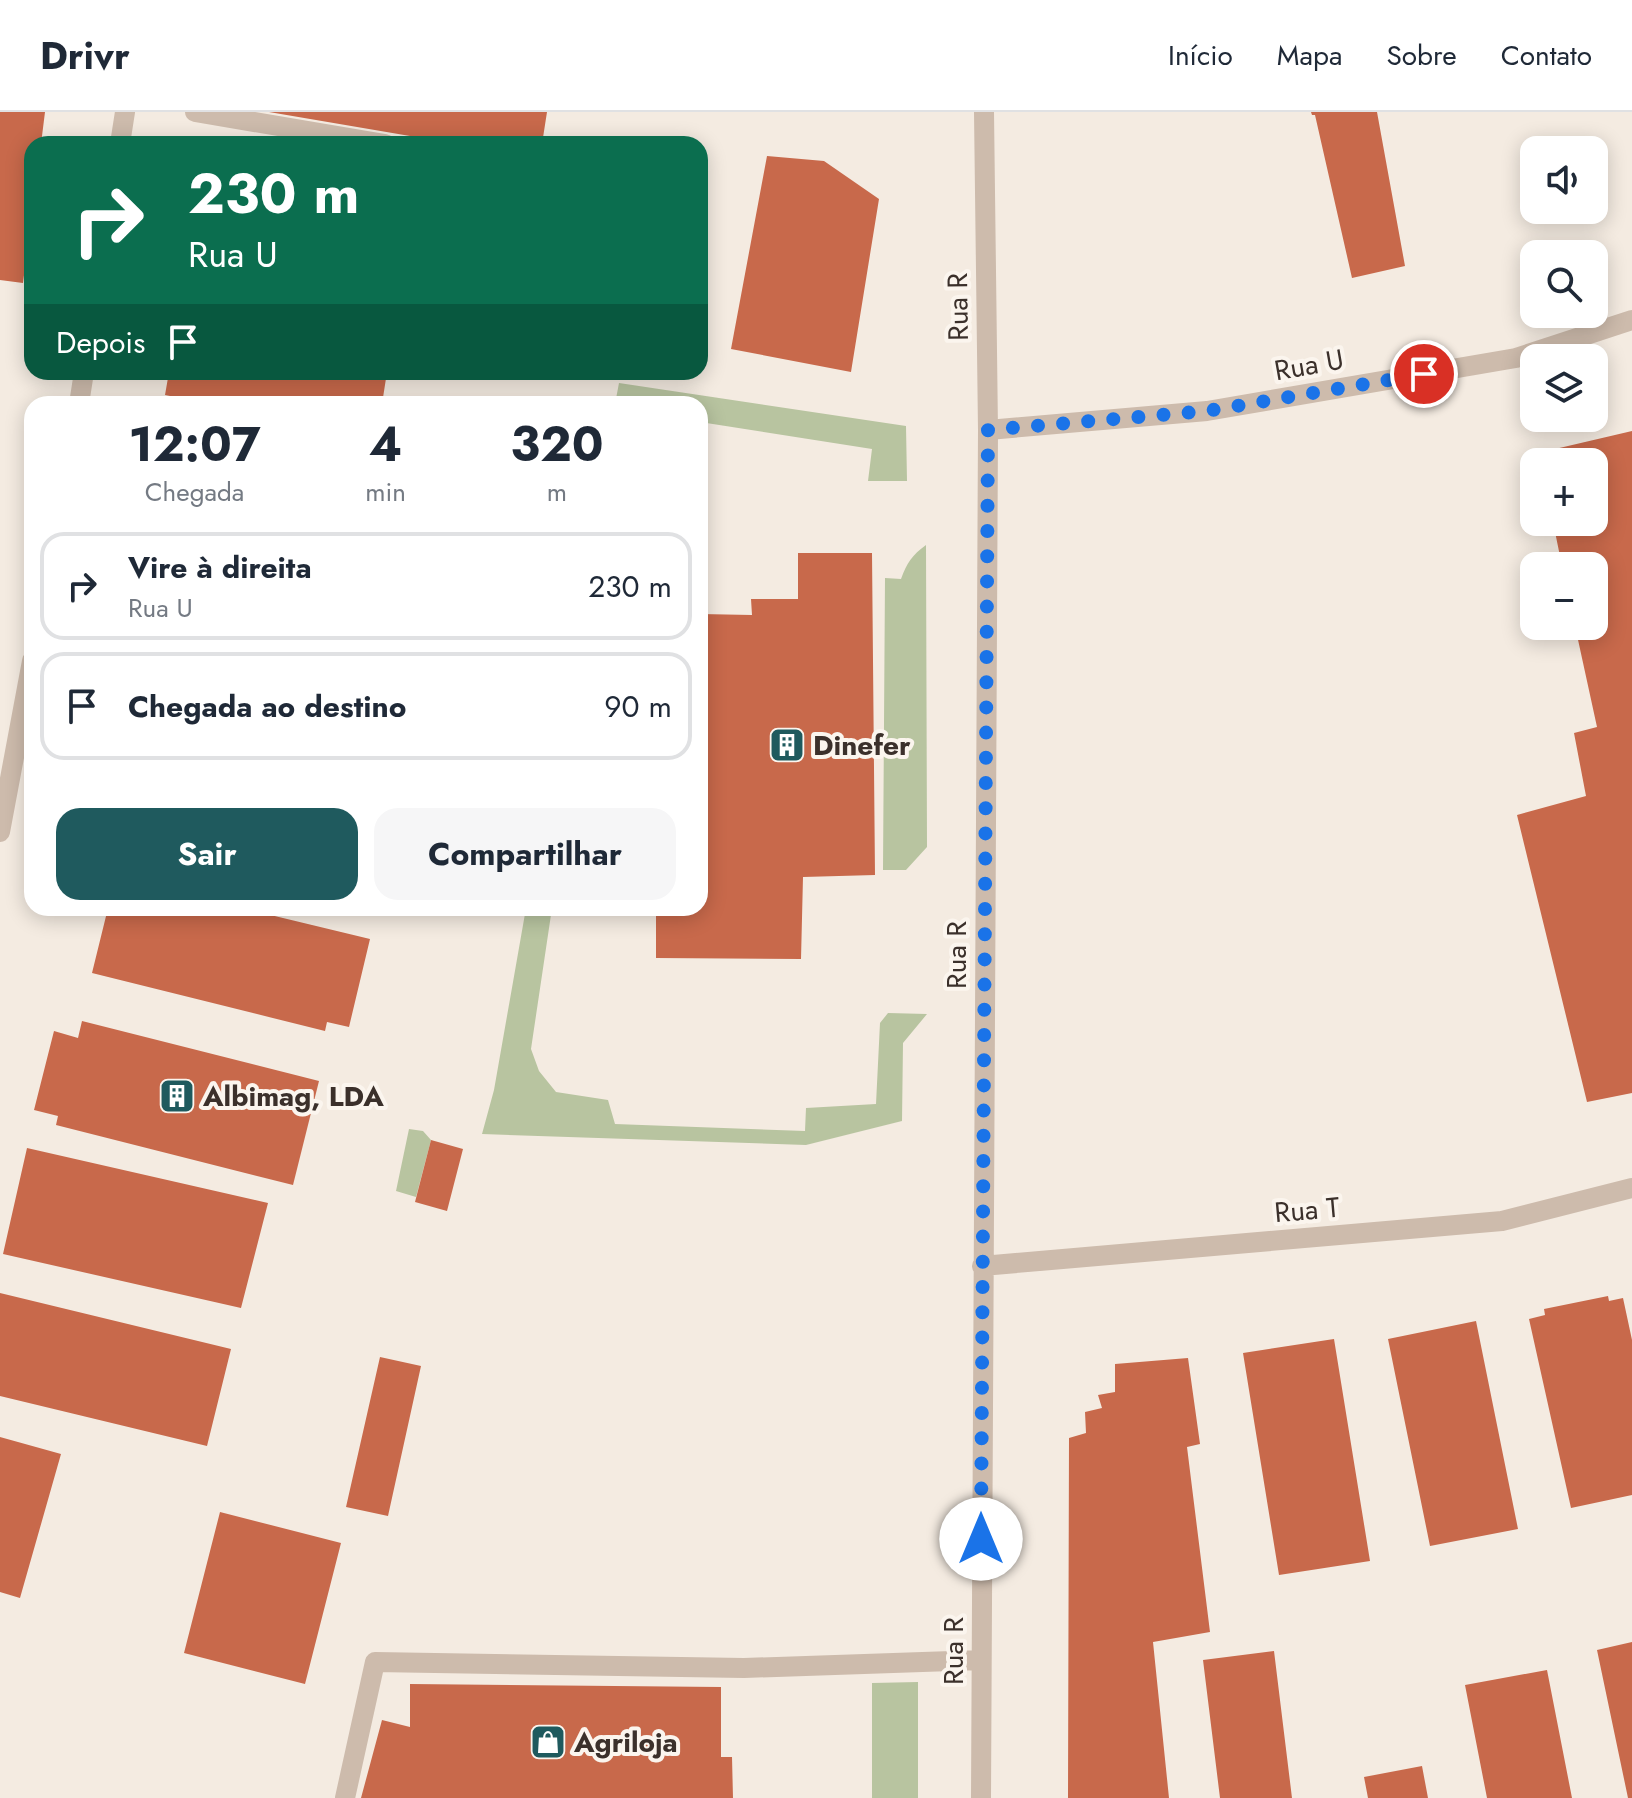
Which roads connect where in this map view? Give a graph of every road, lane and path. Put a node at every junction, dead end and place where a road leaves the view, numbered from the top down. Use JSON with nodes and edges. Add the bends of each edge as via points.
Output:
{"nodes":[{"id":1,"x":125,"y":112,"type":"edge"},
{"id":2,"x":195,"y":112,"type":"edge"},
{"id":3,"x":984,"y":112,"type":"edge"},
{"id":4,"x":121,"y":136,"type":"edge"},
{"id":5,"x":338,"y":136,"type":"edge"},
{"id":6,"x":1632,"y":320,"type":"edge"},
{"id":7,"x":988,"y":430,"type":"junction"},
{"id":8,"x":24,"y":704,"type":"edge"},
{"id":9,"x":0,"y":832,"type":"edge"},
{"id":10,"x":1632,"y":1188,"type":"edge"},
{"id":11,"x":982,"y":1266,"type":"junction"},
{"id":12,"x":981,"y":1660,"type":"junction"},
{"id":13,"x":345,"y":1798,"type":"edge"},
{"id":14,"x":981,"y":1798,"type":"edge"}],
"edges":[{"from":1,"to":4,"type":"street"},
{"from":2,"to":5,"type":"street"},
{"from":3,"to":7,"type":"street","name":"Rua R"},
{"from":6,"to":7,"type":"street","name":"Rua U","via":[[1516,358],[1207,411]]},
{"from":7,"to":11,"type":"street","name":"Rua R"},
{"from":8,"to":9,"type":"street"},
{"from":10,"to":11,"type":"street","name":"Rua T","via":[[1502,1221]]},
{"from":11,"to":12,"type":"street","name":"Rua R"},
{"from":12,"to":13,"type":"street","via":[[744,1668],[375,1662]]},
{"from":12,"to":14,"type":"street","name":"Rua R"}]}
